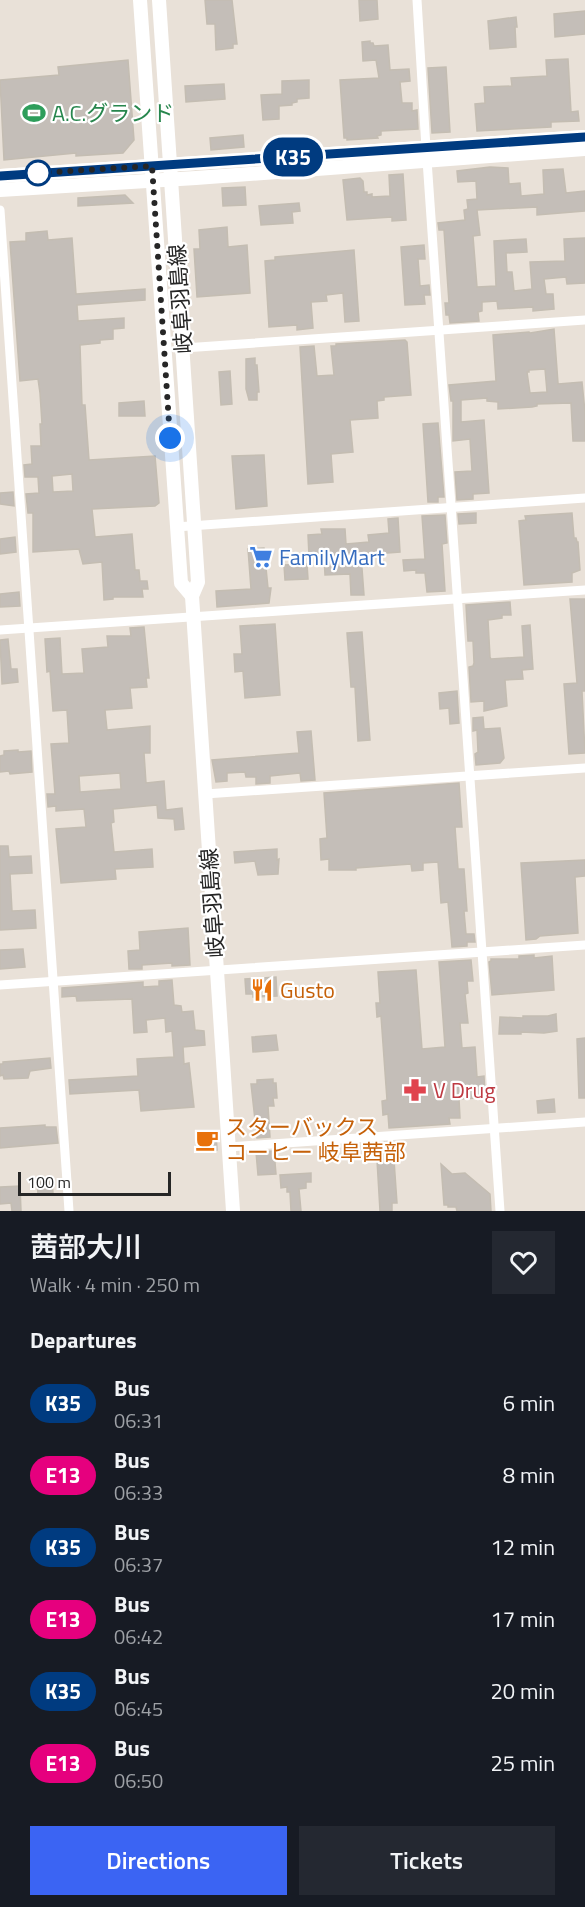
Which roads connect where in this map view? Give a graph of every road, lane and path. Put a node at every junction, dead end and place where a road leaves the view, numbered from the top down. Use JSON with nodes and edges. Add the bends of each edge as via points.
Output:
{"nodes":[{"id":1,"x":140,"y":0,"type":"edge"},
{"id":2,"x":159,"y":0,"type":"edge"},
{"id":3,"x":417,"y":0,"type":"edge"},
{"id":4,"x":585,"y":137,"type":"edge"},
{"id":5,"x":585,"y":149,"type":"edge"},
{"id":6,"x":427,"y":154,"type":"junction"},
{"id":7,"x":171,"y":165,"type":"junction"},
{"id":8,"x":152,"y":173,"type":"junction"},
{"id":9,"x":0,"y":176,"type":"edge"},
{"id":10,"x":173,"y":179,"type":"junction"},
{"id":11,"x":0,"y":190,"type":"edge"},
{"id":12,"x":0,"y":210,"type":"edge"},
{"id":13,"x":585,"y":320,"type":"edge"},
{"id":14,"x":439,"y":330,"type":"junction"},
{"id":15,"x":183,"y":348,"type":"junction"},
{"id":16,"x":585,"y":498,"type":"edge"},
{"id":17,"x":452,"y":508,"type":"junction"},
{"id":18,"x":195,"y":525,"type":"junction"},
{"id":19,"x":176,"y":527,"type":"junction"},
{"id":20,"x":585,"y":590,"type":"edge"},
{"id":21,"x":192,"y":596,"type":"junction"},
{"id":22,"x":457,"y":598,"type":"junction"},
{"id":23,"x":194,"y":618,"type":"junction"},
{"id":24,"x":29,"y":628,"type":"junction"},
{"id":25,"x":0,"y":630,"type":"edge"},
{"id":26,"x":585,"y":768,"type":"edge"},
{"id":27,"x":470,"y":775,"type":"junction"},
{"id":28,"x":205,"y":794,"type":"junction"},
{"id":29,"x":585,"y":945,"type":"edge"},
{"id":30,"x":483,"y":952,"type":"junction"},
{"id":31,"x":216,"y":970,"type":"junction"},
{"id":32,"x":54,"y":981,"type":"junction"},
{"id":33,"x":0,"y":985,"type":"edge"},
{"id":34,"x":585,"y":1122,"type":"edge"},
{"id":35,"x":494,"y":1128,"type":"junction"},
{"id":36,"x":229,"y":1147,"type":"junction"},
{"id":37,"x":69,"y":1211,"type":"edge"},
{"id":38,"x":233,"y":1211,"type":"edge"},
{"id":39,"x":500,"y":1211,"type":"edge"}],
"edges":[{"from":1,"to":8,"type":"main road","name":"岐阜羽島線"},
{"from":2,"to":7,"type":"main road","name":"岐阜羽島線"},
{"from":3,"to":6,"type":"street"},
{"from":4,"to":6,"type":"main road"},
{"from":5,"to":6,"type":"main road"},
{"from":6,"to":7,"type":"main road"},
{"from":6,"to":10,"type":"main road"},
{"from":6,"to":14,"type":"street"},
{"from":7,"to":8,"type":"main road"},
{"from":7,"to":10,"type":"main road","name":"岐阜羽島線"},
{"from":8,"to":9,"type":"main road"},
{"from":8,"to":10,"type":"main road"},
{"from":8,"to":11,"type":"main road"},
{"from":8,"to":19,"type":"main road","name":"岐阜羽島線"},
{"from":10,"to":15,"type":"main road","name":"岐阜羽島線"},
{"from":12,"to":24,"type":"street"},
{"from":13,"to":14,"type":"street"},
{"from":14,"to":15,"type":"street"},
{"from":14,"to":17,"type":"street"},
{"from":15,"to":18,"type":"main road","name":"岐阜羽島線"},
{"from":16,"to":17,"type":"street"},
{"from":17,"to":18,"type":"street"},
{"from":17,"to":22,"type":"street"},
{"from":18,"to":19,"type":"street"},
{"from":18,"to":21,"type":"main road","name":"岐阜羽島線","via":[[198,582]]},
{"from":19,"to":21,"type":"main road","name":"岐阜羽島線","via":[[181,583]]},
{"from":20,"to":22,"type":"street"},
{"from":21,"to":23,"type":"main road","name":"岐阜羽島線"},
{"from":22,"to":23,"type":"street"},
{"from":22,"to":27,"type":"street"},
{"from":23,"to":24,"type":"street"},
{"from":23,"to":28,"type":"main road","name":"岐阜羽島線"},
{"from":24,"to":25,"type":"street"},
{"from":24,"to":32,"type":"street"},
{"from":26,"to":27,"type":"street"},
{"from":27,"to":28,"type":"street"},
{"from":27,"to":30,"type":"street"},
{"from":28,"to":31,"type":"main road","name":"岐阜羽島線"},
{"from":29,"to":30,"type":"street"},
{"from":30,"to":31,"type":"street"},
{"from":30,"to":35,"type":"street"},
{"from":31,"to":32,"type":"street"},
{"from":31,"to":36,"type":"main road","name":"岐阜羽島線"},
{"from":32,"to":33,"type":"street"},
{"from":32,"to":37,"type":"street"},
{"from":34,"to":35,"type":"street"},
{"from":35,"to":36,"type":"street"},
{"from":35,"to":39,"type":"street"},
{"from":36,"to":38,"type":"main road","name":"岐阜羽島線"}]}
